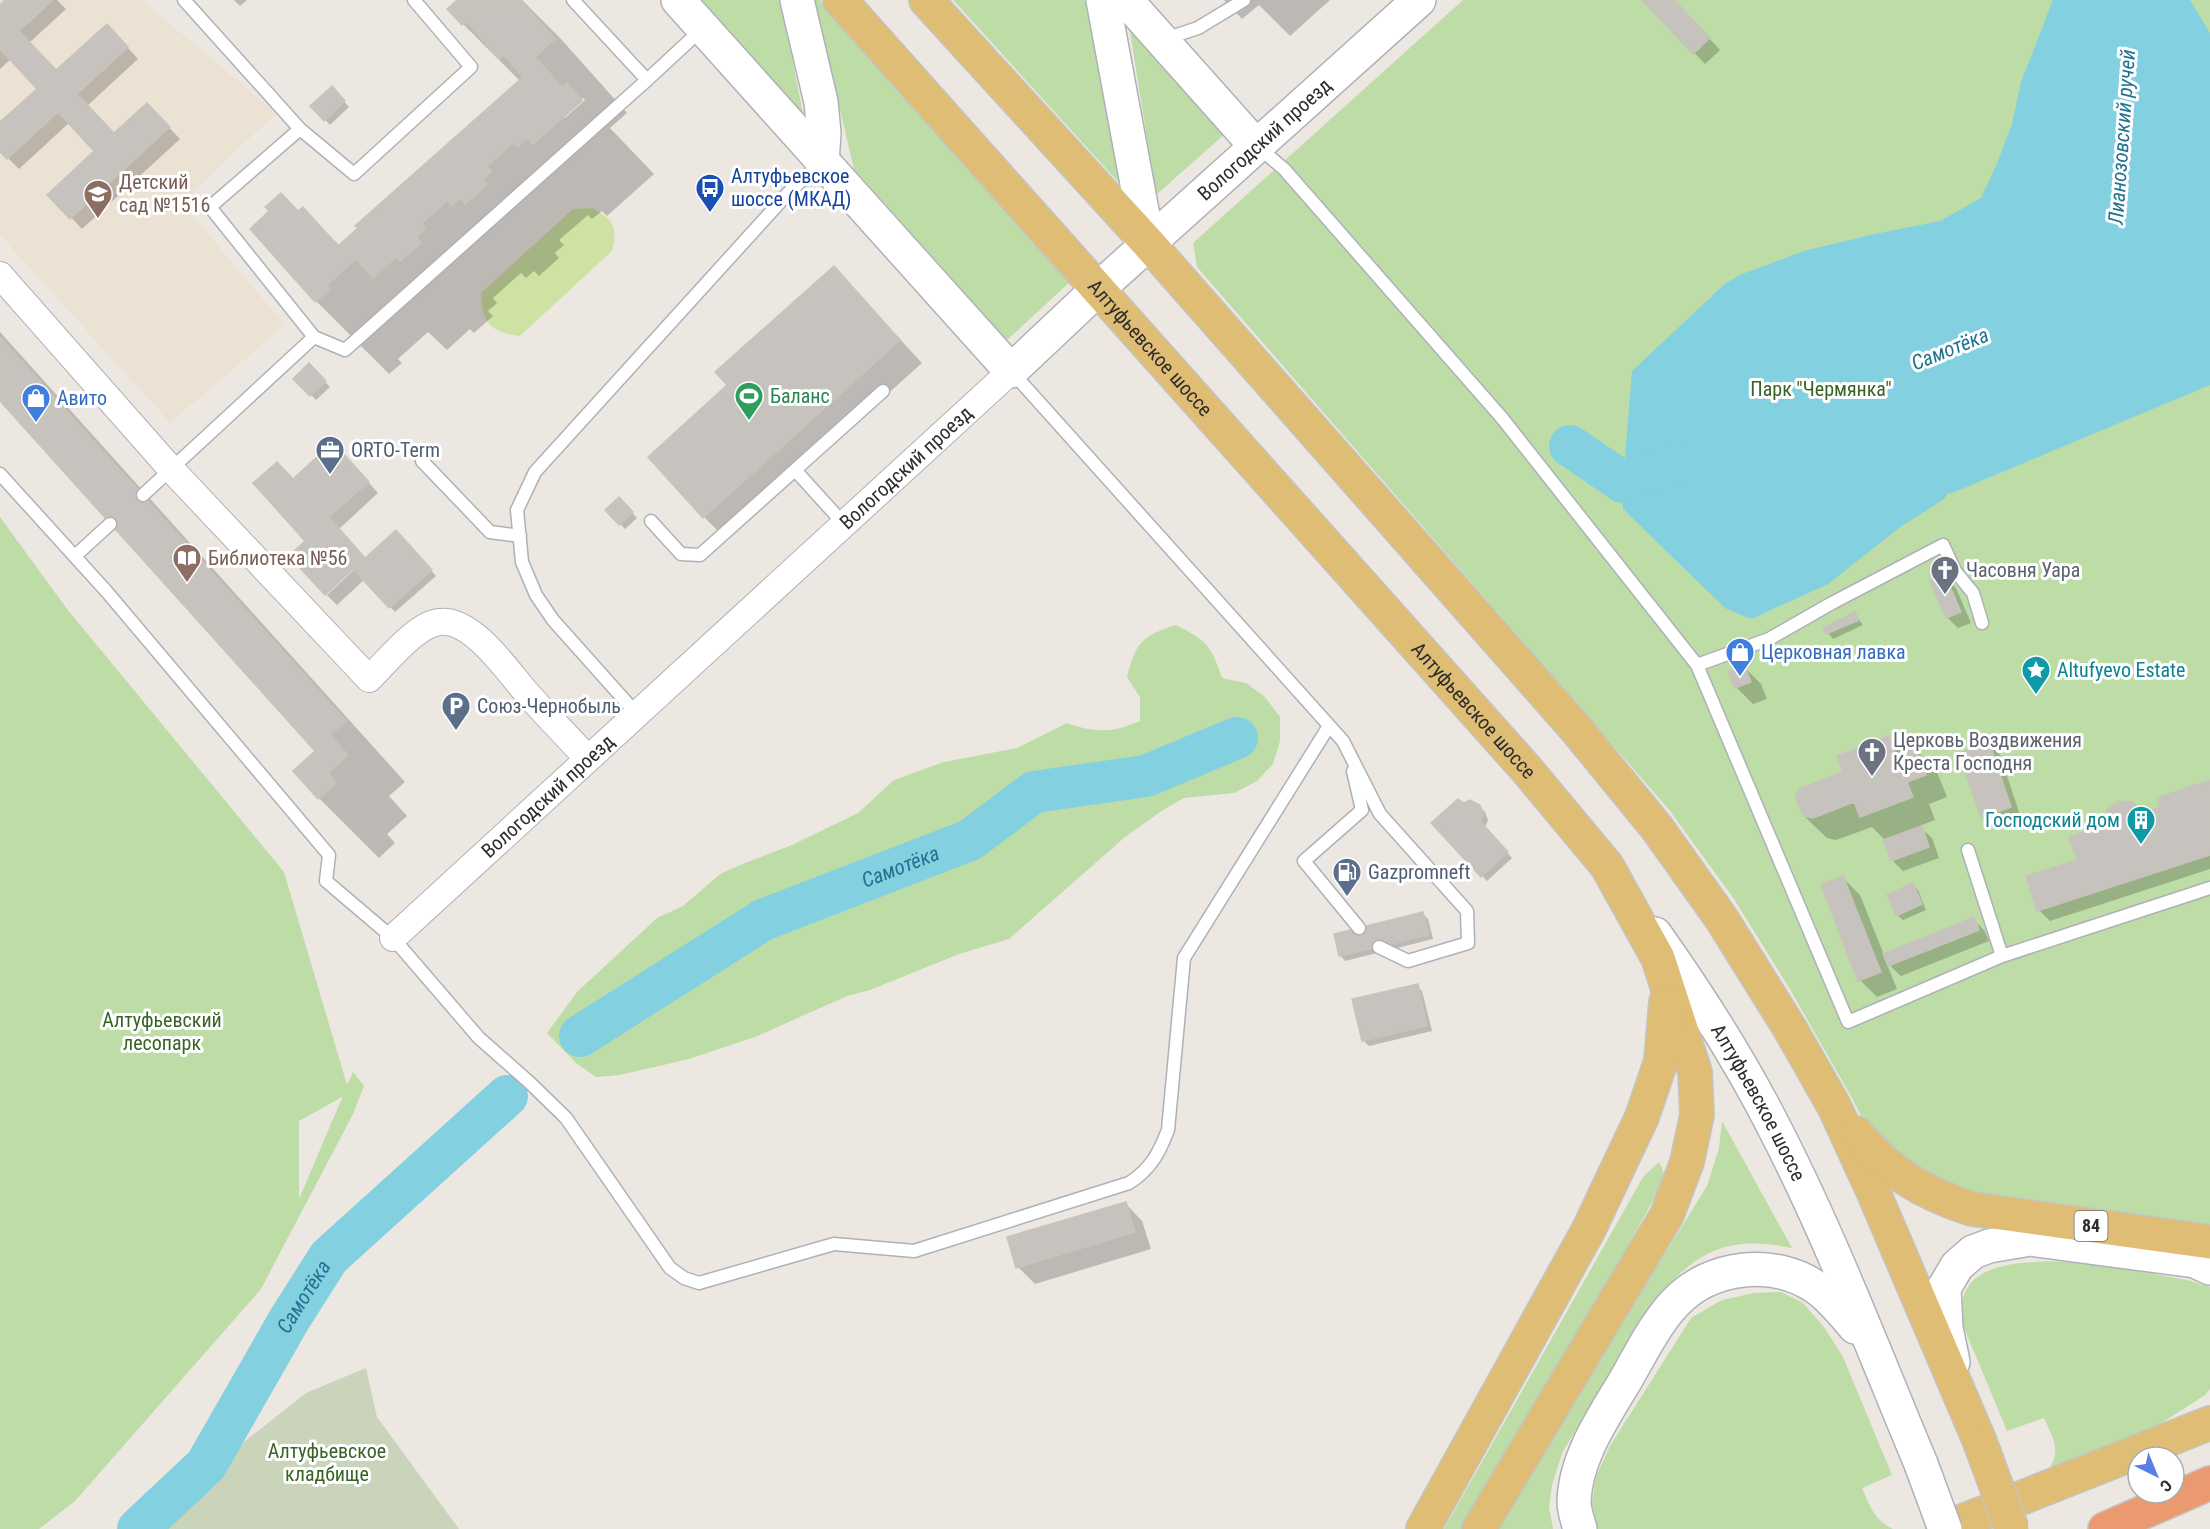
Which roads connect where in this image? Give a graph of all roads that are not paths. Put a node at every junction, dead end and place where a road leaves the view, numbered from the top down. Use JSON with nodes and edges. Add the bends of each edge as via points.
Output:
{"nodes":[{"id":1,"x":184,"y":0,"type":"edge"},
{"id":2,"x":414,"y":0,"type":"edge"},
{"id":3,"x":573,"y":0,"type":"edge"},
{"id":4,"x":678,"y":0,"type":"edge"},
{"id":5,"x":797,"y":0,"type":"edge"},
{"id":6,"x":840,"y":0,"type":"edge"},
{"id":7,"x":926,"y":0,"type":"edge"},
{"id":8,"x":1103,"y":0,"type":"edge"},
{"id":9,"x":1126,"y":0,"type":"edge"},
{"id":10,"x":1244,"y":0,"type":"edge"},
{"id":11,"x":1419,"y":0,"type":"edge"},
{"id":12,"x":703,"y":28,"type":"junction"},
{"id":13,"x":1161,"y":40,"type":"junction"},
{"id":14,"x":647,"y":81,"type":"junction"},
{"id":15,"x":300,"y":129,"type":"junction"},
{"id":16,"x":1257,"y":146,"type":"junction"},
{"id":17,"x":822,"y":162,"type":"junction"},
{"id":18,"x":1148,"y":243,"type":"junction"},
{"id":19,"x":0,"y":275,"type":"edge"},
{"id":20,"x":1099,"y":288,"type":"junction"},
{"id":21,"x":314,"y":337,"type":"junction"},
{"id":22,"x":1011,"y":371,"type":"junction"},
{"id":23,"x":883,"y":391,"type":"dead end"},
{"id":24,"x":422,"y":461,"type":"dead end"},
{"id":25,"x":171,"y":469,"type":"junction"},
{"id":26,"x":795,"y":470,"type":"junction"},
{"id":27,"x":0,"y":474,"type":"edge"},
{"id":28,"x":143,"y":495,"type":"dead end"},
{"id":29,"x":651,"y":521,"type":"dead end"},
{"id":30,"x":111,"y":524,"type":"dead end"},
{"id":31,"x":844,"y":524,"type":"junction"},
{"id":32,"x":520,"y":536,"type":"junction"},
{"id":33,"x":75,"y":556,"type":"junction"},
{"id":34,"x":1982,"y":623,"type":"dead end"},
{"id":35,"x":1697,"y":665,"type":"junction"},
{"id":36,"x":636,"y":713,"type":"junction"},
{"id":37,"x":1329,"y":726,"type":"junction"},
{"id":38,"x":1348,"y":752,"type":"junction"},
{"id":39,"x":587,"y":758,"type":"junction"},
{"id":40,"x":1968,"y":850,"type":"dead end"},
{"id":41,"x":1606,"y":866,"type":"junction"},
{"id":42,"x":2210,"y":888,"type":"edge"},
{"id":43,"x":1359,"y":928,"type":"dead end"},
{"id":44,"x":393,"y":938,"type":"junction"},
{"id":45,"x":1379,"y":947,"type":"dead end"},
{"id":46,"x":2002,"y":956,"type":"junction"},
{"id":47,"x":1666,"y":988,"type":"junction"},
{"id":48,"x":1834,"y":1106,"type":"junction"},
{"id":49,"x":2210,"y":1242,"type":"edge"},
{"id":50,"x":2210,"y":1268,"type":"edge"},
{"id":51,"x":1875,"y":1353,"type":"junction"},
{"id":52,"x":1961,"y":1396,"type":"junction"},
{"id":53,"x":2210,"y":1411,"type":"edge"},
{"id":54,"x":2210,"y":1423,"type":"edge"},
{"id":55,"x":2154,"y":1445,"type":"edge"},
{"id":56,"x":2156,"y":1445,"type":"edge"},
{"id":57,"x":2126,"y":1457,"type":"edge"},
{"id":58,"x":2210,"y":1483,"type":"edge"},
{"id":59,"x":1423,"y":1529,"type":"edge"},
{"id":60,"x":1479,"y":1529,"type":"edge"},
{"id":61,"x":1580,"y":1529,"type":"edge"},
{"id":62,"x":1944,"y":1529,"type":"edge"},
{"id":63,"x":2012,"y":1529,"type":"edge"},
{"id":64,"x":2105,"y":1529,"type":"edge"}],
"edges":[{"from":1,"to":15,"type":"lane"},
{"from":2,"to":15,"type":"lane","via":[[471,67],[354,174]]},
{"from":3,"to":14,"type":"lane"},
{"from":4,"to":12,"type":"street"},
{"from":5,"to":17,"type":"street","via":[[821,102]]},
{"from":6,"to":20,"type":"main road","name":"Алтуфьевское шоссе"},
{"from":7,"to":18,"type":"main road"},
{"from":8,"to":18,"type":"street"},
{"from":9,"to":13,"type":"street"},
{"from":10,"to":13,"type":"lane","via":[[1198,28]]},
{"from":11,"to":16,"type":"street","name":"Вологодский проезд"},
{"from":12,"to":14,"type":"lane"},
{"from":12,"to":17,"type":"street"},
{"from":13,"to":16,"type":"street"},
{"from":14,"to":21,"type":"lane","via":[[345,350]]},
{"from":15,"to":21,"type":"lane","via":[[210,207]]},
{"from":16,"to":18,"type":"street","name":"Вологодский проезд"},
{"from":16,"to":35,"type":"lane","via":[[1284,169],[1495,411]]},
{"from":17,"to":22,"type":"street"},
{"from":17,"to":32,"type":"lane","via":[[791,190],[535,472],[517,510]]},
{"from":18,"to":20,"type":"street","name":"Вологодский проезд"},
{"from":18,"to":48,"type":"main road","via":[[1576,729],[1657,828],[1721,918]]},
{"from":19,"to":25,"type":"street"},
{"from":20,"to":22,"type":"street","name":"Вологодский проезд"},
{"from":20,"to":41,"type":"main road","name":"Алтуфьевское шоссе","via":[[1527,770]]},
{"from":21,"to":25,"type":"lane"},
{"from":22,"to":31,"type":"street","name":"Вологодский проезд"},
{"from":22,"to":37,"type":"lane"},
{"from":23,"to":26,"type":"lane"},
{"from":24,"to":32,"type":"lane","via":[[490,532]]},
{"from":25,"to":28,"type":"lane"},
{"from":25,"to":39,"type":"street","via":[[369,679],[420,630],[439,622],[455,624],[498,656]]},
{"from":26,"to":29,"type":"lane","via":[[700,555],[681,554]]},
{"from":26,"to":31,"type":"lane"},
{"from":27,"to":33,"type":"lane"},
{"from":30,"to":33,"type":"lane"},
{"from":31,"to":36,"type":"street","name":"Вологодский проезд"},
{"from":32,"to":36,"type":"lane","via":[[522,562],[541,603]]},
{"from":33,"to":44,"type":"lane","via":[[329,855],[326,881]]},
{"from":34,"to":35,"type":"lane","via":[[1973,593],[1955,571],[1943,546],[1768,639]]},
{"from":35,"to":46,"type":"lane","via":[[1848,1022]]},
{"from":36,"to":39,"type":"street","name":"Вологодский проезд"},
{"from":37,"to":38,"type":"lane"},
{"from":37,"to":44,"type":"lane","via":[[1184,958],[1168,1130],[1158,1155],[1144,1174],[1129,1183],[914,1251],[834,1244],[699,1283],[684,1278],[670,1268],[566,1118],[479,1038]]},
{"from":38,"to":43,"type":"lane","via":[[1362,810],[1304,861]]},
{"from":38,"to":45,"type":"lane","via":[[1380,814],[1467,911],[1468,943],[1408,962]]},
{"from":39,"to":44,"type":"street","name":"Вологодский проезд","via":[[548,785]]},
{"from":40,"to":46,"type":"lane"},
{"from":41,"to":47,"type":"main road","via":[[1658,958]]},
{"from":41,"to":51,"type":"street","name":"Алтуфьевское шоссе","via":[[1668,953],[1736,1059],[1778,1134]]},
{"from":42,"to":46,"type":"lane"},
{"from":47,"to":59,"type":"main road","via":[[1660,1061],[1642,1117],[1589,1229]]},
{"from":47,"to":60,"type":"main road","via":[[1695,1072],[1696,1115],[1687,1162],[1667,1215]]},
{"from":48,"to":49,"type":"main road","number":"84","via":[[1871,1151],[1903,1179],[1938,1198],[1972,1209]]},
{"from":48,"to":52,"type":"main road"},
{"from":50,"to":52,"type":"street","via":[[2195,1262],[2030,1239],[1973,1252],[1957,1266],[1944,1288],[1946,1328]]},
{"from":51,"to":61,"type":"street","via":[[1845,1314],[1817,1288],[1785,1272],[1755,1268],[1722,1274],[1696,1286],[1675,1303],[1654,1333],[1591,1438],[1578,1474],[1574,1503]]},
{"from":51,"to":62,"type":"street","name":"Алтуфьевское шоссе","bridge":true},
{"from":52,"to":63,"type":"main road","bridge":true},
{"from":53,"to":55,"type":"street"},
{"from":54,"to":56,"type":"main road"},
{"from":57,"to":62,"type":"main road"},
{"from":58,"to":64,"type":"highway"}]}
